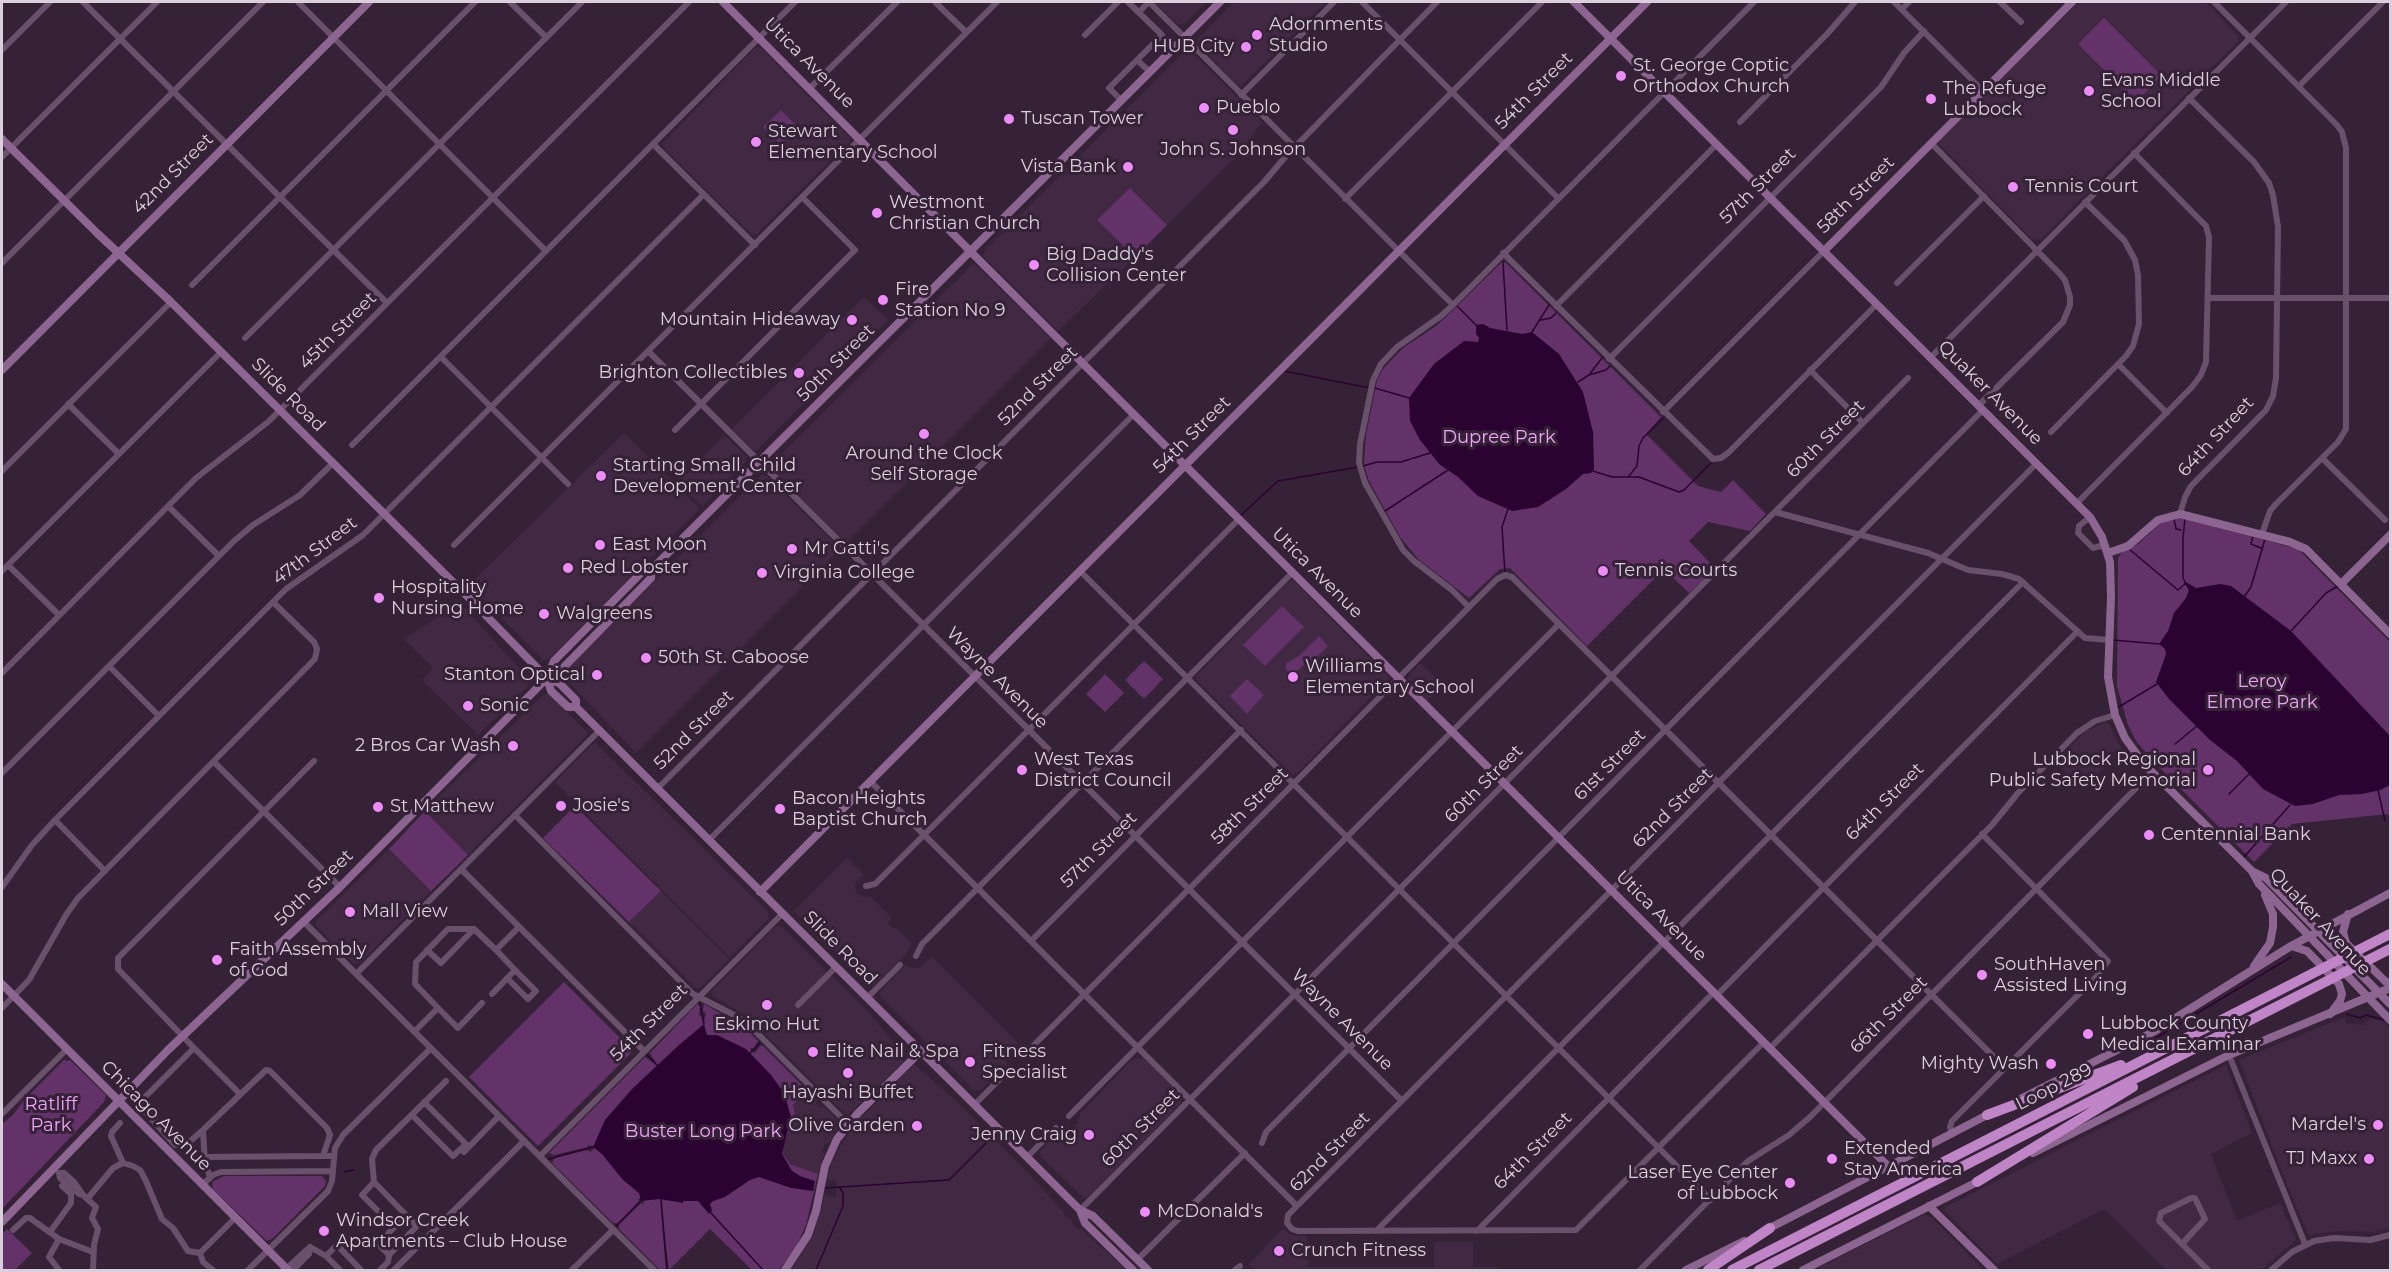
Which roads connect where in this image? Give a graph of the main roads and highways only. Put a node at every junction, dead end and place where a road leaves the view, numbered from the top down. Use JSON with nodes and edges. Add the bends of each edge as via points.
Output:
{"nodes":[{"id":1,"x":369,"y":2,"type":"edge"},
{"id":2,"x":723,"y":2,"type":"edge"},
{"id":3,"x":1220,"y":2,"type":"edge"},
{"id":4,"x":1574,"y":2,"type":"edge"},
{"id":5,"x":1647,"y":2,"type":"edge"},
{"id":6,"x":2072,"y":2,"type":"edge"},
{"id":7,"x":1610,"y":38,"type":"junction"},
{"id":8,"x":2,"y":139,"type":"edge"},
{"id":9,"x":972,"y":250,"type":"junction"},
{"id":10,"x":1824,"y":250,"type":"junction"},
{"id":11,"x":118,"y":253,"type":"junction"},
{"id":12,"x":2,"y":370,"type":"edge"},
{"id":13,"x":1185,"y":465,"type":"junction"},
{"id":14,"x":2391,"y":535,"type":"edge"},
{"id":15,"x":2106,"y":549,"type":"junction"},
{"id":16,"x":2341,"y":584,"type":"junction"},
{"id":17,"x":2391,"y":634,"type":"edge"},
{"id":18,"x":547,"y":678,"type":"junction"},
{"id":19,"x":2252,"y":871,"type":"junction"},
{"id":20,"x":2259,"y":884,"type":"junction"},
{"id":21,"x":760,"y":892,"type":"junction"},
{"id":22,"x":2391,"y":893,"type":"edge"},
{"id":23,"x":2348,"y":914,"type":"junction"},
{"id":24,"x":2318,"y":930,"type":"junction"},
{"id":25,"x":2391,"y":934,"type":"edge"},
{"id":26,"x":2308,"y":936,"type":"junction"},
{"id":27,"x":2291,"y":946,"type":"junction"},
{"id":28,"x":2391,"y":948,"type":"edge"},
{"id":29,"x":2248,"y":973,"type":"junction"},
{"id":30,"x":2,"y":984,"type":"edge"},
{"id":31,"x":2391,"y":986,"type":"edge"},
{"id":32,"x":2379,"y":993,"type":"junction"},
{"id":33,"x":2368,"y":998,"type":"junction"},
{"id":34,"x":2391,"y":1004,"type":"edge"},
{"id":35,"x":2330,"y":1014,"type":"junction"},
{"id":36,"x":2391,"y":1020,"type":"edge"},
{"id":37,"x":2161,"y":1050,"type":"junction"},
{"id":38,"x":2188,"y":1051,"type":"junction"},
{"id":39,"x":920,"y":1052,"type":"junction"},
{"id":40,"x":118,"y":1101,"type":"junction"},
{"id":41,"x":1987,"y":1115,"type":"junction"},
{"id":42,"x":1889,"y":1167,"type":"junction"},
{"id":43,"x":1977,"y":1182,"type":"junction"},
{"id":44,"x":1929,"y":1206,"type":"junction"},
{"id":45,"x":1080,"y":1210,"type":"junction"},
{"id":46,"x":2,"y":1222,"type":"edge"},
{"id":47,"x":1770,"y":1228,"type":"junction"},
{"id":48,"x":289,"y":1270,"type":"edge"},
{"id":49,"x":785,"y":1270,"type":"edge"},
{"id":50,"x":1133,"y":1270,"type":"edge"},
{"id":51,"x":1148,"y":1270,"type":"edge"},
{"id":52,"x":1686,"y":1270,"type":"edge"},
{"id":53,"x":1708,"y":1270,"type":"edge"},
{"id":54,"x":1732,"y":1270,"type":"edge"},
{"id":55,"x":1759,"y":1270,"type":"edge"},
{"id":56,"x":1803,"y":1270,"type":"edge"},
{"id":57,"x":1994,"y":1270,"type":"edge"}],
"edges":[{"from":1,"to":11,"type":"main road","name":"42nd Street"},
{"from":2,"to":9,"type":"main road","name":"Utica Avenue"},
{"from":3,"to":9,"type":"main road","name":"50th Street"},
{"from":4,"to":7,"type":"main road","name":"Quaker Avenue"},
{"from":5,"to":7,"type":"main road","name":"54th Street"},
{"from":6,"to":10,"type":"main road","name":"58th Street"},
{"from":7,"to":10,"type":"main road","name":"Quaker Avenue"},
{"from":7,"to":13,"type":"main road","name":"54th Street"},
{"from":8,"to":11,"type":"main road","name":"Slide Road"},
{"from":9,"to":13,"type":"main road","name":"Utica Avenue"},
{"from":9,"to":18,"type":"main road","name":"50th Street","via":[[652,569],[643,571],[554,661]]},
{"from":10,"to":15,"type":"main road","name":"Quaker Avenue","via":[[2077,503],[2090,517]]},
{"from":11,"to":12,"type":"main road","name":"42nd Street"},
{"from":11,"to":18,"type":"main road","name":"Slide Road"},
{"from":13,"to":21,"type":"main road","name":"54th Street"},
{"from":13,"to":42,"type":"main road","name":"Utica Avenue"},
{"from":14,"to":16,"type":"main road"},
{"from":15,"to":16,"type":"main road","via":[[2135,542],[2158,520],[2180,514],[2302,546]]},
{"from":15,"to":19,"type":"main road","name":"Quaker Avenue","via":[[2111,575],[2108,677],[2115,715],[2130,747]]},
{"from":16,"to":17,"type":"main road"},
{"from":18,"to":21,"type":"main road","name":"Slide Road","via":[[559,683],[576,700],[576,707]]},
{"from":18,"to":40,"type":"main road","name":"50th Street","via":[[340,887]]},
{"from":19,"to":20,"type":"main road","name":"Quaker Avenue"},
{"from":19,"to":24,"type":"main road","name":"Quaker Avenue","via":[[2266,878]]},
{"from":20,"to":26,"type":"main road","name":"Quaker Avenue"},
{"from":20,"to":29,"type":"main road","via":[[2270,905],[2273,927],[2265,951]]},
{"from":21,"to":39,"type":"main road","name":"Slide Road"},
{"from":22,"to":23,"type":"main road"},
{"from":23,"to":24,"type":"main road"},
{"from":23,"to":31,"type":"main road","via":[[2343,932],[2346,943]]},
{"from":24,"to":26,"type":"main road"},
{"from":24,"to":32,"type":"main road","name":"Quaker Avenue"},
{"from":25,"to":37,"type":"highway","name":"Loop 289"},
{"from":26,"to":27,"type":"main road"},
{"from":26,"to":33,"type":"main road","name":"Quaker Avenue"},
{"from":27,"to":29,"type":"main road"},
{"from":27,"to":35,"type":"main road","via":[[2307,951],[2339,984],[2340,1001]]},
{"from":28,"to":38,"type":"highway","name":"Loop 289"},
{"from":29,"to":41,"type":"main road","via":[[2153,1032]]},
{"from":30,"to":40,"type":"main road","name":"Chicago Avenue"},
{"from":31,"to":32,"type":"main road"},
{"from":32,"to":33,"type":"main road"},
{"from":32,"to":34,"type":"main road","name":"Quaker Avenue"},
{"from":33,"to":35,"type":"main road"},
{"from":33,"to":36,"type":"main road","name":"Quaker Avenue"},
{"from":35,"to":43,"type":"main road","via":[[2229,1055]]},
{"from":37,"to":41,"type":"highway"},
{"from":37,"to":54,"type":"highway","name":"Loop 289"},
{"from":38,"to":43,"type":"highway"},
{"from":38,"to":55,"type":"highway","name":"Loop 289"},
{"from":39,"to":45,"type":"main road","name":"Slide Road"},
{"from":39,"to":49,"type":"main road","via":[[837,1139],[827,1161],[808,1236]]},
{"from":40,"to":46,"type":"main road","name":"50th Street"},
{"from":40,"to":48,"type":"main road","name":"Chicago Avenue"},
{"from":41,"to":42,"type":"main road"},
{"from":42,"to":47,"type":"main road"},
{"from":43,"to":44,"type":"main road"},
{"from":44,"to":56,"type":"main road"},
{"from":44,"to":57,"type":"main road"},
{"from":45,"to":50,"type":"main road","name":"Slide Road","via":[[1085,1223]]},
{"from":45,"to":51,"type":"main road","name":"Slide Road","via":[[1093,1216]]},
{"from":47,"to":52,"type":"main road"},
{"from":47,"to":53,"type":"highway"}]}
